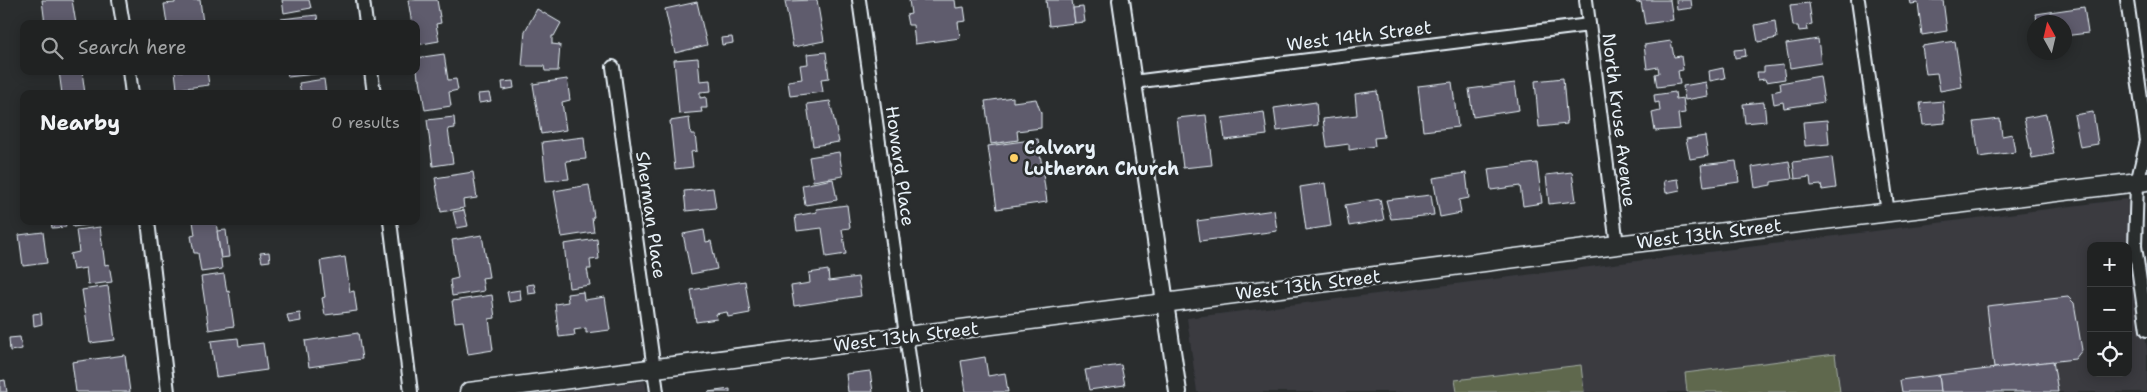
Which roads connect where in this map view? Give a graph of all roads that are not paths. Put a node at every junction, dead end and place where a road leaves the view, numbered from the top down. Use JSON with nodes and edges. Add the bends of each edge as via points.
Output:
{"nodes":[{"id":1,"x":120,"y":0,"type":"edge"},
{"id":2,"x":363,"y":0,"type":"edge"},
{"id":3,"x":859,"y":0,"type":"edge"},
{"id":4,"x":1122,"y":0,"type":"edge"},
{"id":5,"x":1586,"y":0,"type":"edge"},
{"id":6,"x":1858,"y":0,"type":"edge"},
{"id":7,"x":2127,"y":0,"type":"edge"},
{"id":8,"x":122,"y":20,"type":"edge"},
{"id":9,"x":366,"y":20,"type":"edge"},
{"id":10,"x":1589,"y":25,"type":"junction"},
{"id":11,"x":613,"y":67,"type":"dead end"},
{"id":12,"x":130,"y":75,"type":"edge"},
{"id":13,"x":372,"y":75,"type":"edge"},
{"id":14,"x":1134,"y":82,"type":"junction"},
{"id":15,"x":131,"y":90,"type":"edge"},
{"id":16,"x":374,"y":90,"type":"edge"},
{"id":17,"x":2142,"y":182,"type":"edge"},
{"id":18,"x":1888,"y":212,"type":"junction"},
{"id":19,"x":148,"y":225,"type":"edge"},
{"id":20,"x":390,"y":225,"type":"edge"},
{"id":21,"x":1617,"y":245,"type":"junction"},
{"id":22,"x":1166,"y":304,"type":"junction"},
{"id":23,"x":2147,"y":330,"type":"edge"},
{"id":24,"x":906,"y":337,"type":"junction"},
{"id":25,"x":654,"y":368,"type":"junction"},
{"id":26,"x":168,"y":392,"type":"edge"},
{"id":27,"x":411,"y":392,"type":"edge"},
{"id":28,"x":469,"y":392,"type":"edge"},
{"id":29,"x":657,"y":392,"type":"edge"},
{"id":30,"x":914,"y":392,"type":"edge"},
{"id":31,"x":1178,"y":392,"type":"edge"}],
"edges":[{"from":1,"to":8,"type":"street"},
{"from":2,"to":9,"type":"street"},
{"from":3,"to":24,"type":"street","name":"Howard Place"},
{"from":4,"to":14,"type":"street"},
{"from":5,"to":10,"type":"street","name":"North Kruse Avenue"},
{"from":6,"to":18,"type":"street"},
{"from":7,"to":17,"type":"street","via":[[2147,141]]},
{"from":10,"to":14,"type":"street","name":"West 14th Street"},
{"from":10,"to":21,"type":"street","name":"North Kruse Avenue"},
{"from":11,"to":25,"type":"street","name":"Sherman Place"},
{"from":12,"to":15,"type":"street"},
{"from":13,"to":16,"type":"street"},
{"from":14,"to":22,"type":"street"},
{"from":17,"to":18,"type":"main road","name":"West 13th Street"},
{"from":17,"to":23,"type":"street","via":[[2134,246]]},
{"from":18,"to":21,"type":"main road","name":"West 13th Street"},
{"from":19,"to":26,"type":"street"},
{"from":20,"to":27,"type":"street"},
{"from":21,"to":22,"type":"main road","name":"West 13th Street"},
{"from":22,"to":24,"type":"main road","name":"West 13th Street"},
{"from":22,"to":31,"type":"street"},
{"from":24,"to":25,"type":"main road","name":"West 13th Street"},
{"from":24,"to":30,"type":"street","name":"Howard Place"},
{"from":25,"to":28,"type":"main road","name":"West 13th Street"},
{"from":25,"to":29,"type":"street","name":"Sherman Place"}]}
